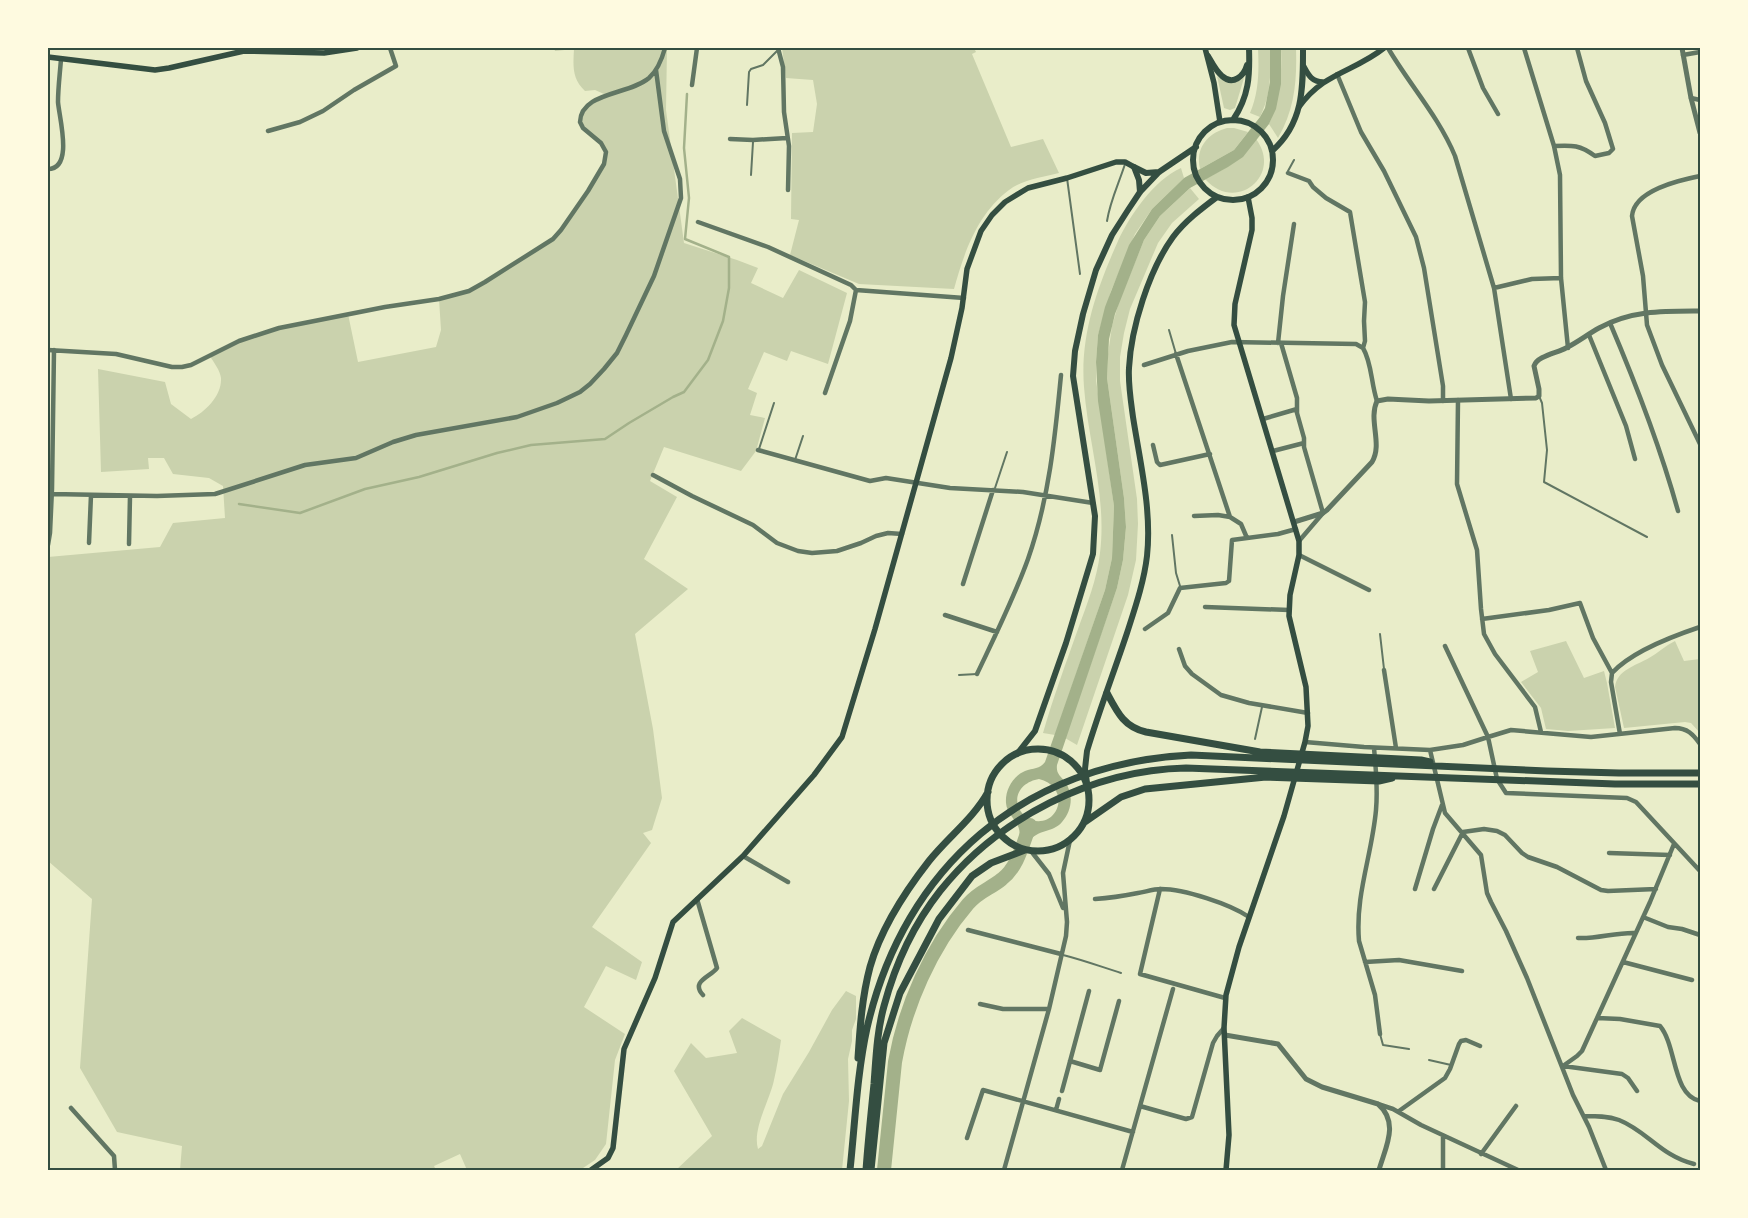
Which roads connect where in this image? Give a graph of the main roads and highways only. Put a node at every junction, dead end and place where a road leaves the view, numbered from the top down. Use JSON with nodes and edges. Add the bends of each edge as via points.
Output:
{"nodes":[{"id":1,"x":357,"y":48,"type":"edge"},
{"id":2,"x":1205,"y":48,"type":"edge"},
{"id":3,"x":1303,"y":48,"type":"edge"},
{"id":4,"x":1386,"y":48,"type":"edge"},
{"id":5,"x":229,"y":50,"type":"edge"},
{"id":6,"x":1250,"y":50,"type":"edge"},
{"id":7,"x":1208,"y":56,"type":"junction"},
{"id":8,"x":48,"y":57,"type":"edge"},
{"id":9,"x":1303,"y":65,"type":"junction"},
{"id":10,"x":1323,"y":82,"type":"junction"},
{"id":11,"x":1299,"y":108,"type":"junction"},
{"id":12,"x":1233,"y":120,"type":"junction"},
{"id":13,"x":1220,"y":122,"type":"junction"},
{"id":14,"x":1196,"y":146,"type":"junction"},
{"id":15,"x":1272,"y":151,"type":"junction"},
{"id":16,"x":1134,"y":167,"type":"junction"},
{"id":17,"x":1159,"y":172,"type":"junction"},
{"id":18,"x":1140,"y":192,"type":"junction"},
{"id":19,"x":1217,"y":197,"type":"junction"},
{"id":20,"x":1248,"y":197,"type":"junction"},
{"id":21,"x":1106,"y":694,"type":"junction"},
{"id":22,"x":1017,"y":754,"type":"junction"},
{"id":23,"x":1285,"y":757,"type":"junction"},
{"id":24,"x":1281,"y":773,"type":"junction"},
{"id":25,"x":1700,"y":773,"type":"edge"},
{"id":26,"x":1087,"y":783,"type":"junction"},
{"id":27,"x":1700,"y":784,"type":"edge"},
{"id":28,"x":988,"y":792,"type":"junction"},
{"id":29,"x":1085,"y":822,"type":"junction"},
{"id":30,"x":1028,"y":850,"type":"junction"},
{"id":31,"x":590,"y":1170,"type":"edge"},
{"id":32,"x":849,"y":1170,"type":"edge"},
{"id":33,"x":866,"y":1170,"type":"edge"},
{"id":34,"x":870,"y":1170,"type":"edge"},
{"id":35,"x":1226,"y":1170,"type":"edge"}],
"edges":[{"from":1,"to":5,"type":"main road","via":[[324,53]]},
{"from":2,"to":7,"type":"main road"},
{"from":3,"to":9,"type":"main road"},
{"from":4,"to":10,"type":"main road"},
{"from":5,"to":8,"type":"main road","via":[[155,70]]},
{"from":6,"to":7,"type":"main road","via":[[1244,72],[1234,80],[1224,78]]},
{"from":6,"to":12,"type":"main road","via":[[1247,93]]},
{"from":7,"to":13,"type":"main road"},
{"from":9,"to":10,"type":"main road","via":[[1311,78]]},
{"from":9,"to":11,"type":"main road"},
{"from":10,"to":11,"type":"main road"},
{"from":11,"to":15,"type":"main road","via":[[1286,138]]},
{"from":12,"to":13,"type":"main road"},
{"from":12,"to":15,"type":"main road","via":[[1255,127],[1267,139]]},
{"from":13,"to":14,"type":"main road","via":[[1208,130]]},
{"from":14,"to":17,"type":"main road"},
{"from":14,"to":19,"type":"main road","via":[[1194,162],[1197,176],[1205,189]]},
{"from":15,"to":20,"type":"main road","via":[[1272,170],[1268,179],[1260,190]]},
{"from":16,"to":17,"type":"main road","via":[[1146,173]]},
{"from":16,"to":18,"type":"main road"},
{"from":16,"to":31,"type":"main road","via":[[1116,162],[1038,184],[1005,202],[981,231],[967,269],[951,358],[842,737],[814,775],[743,856],[673,922],[655,978],[624,1049],[613,1148],[608,1158]]},
{"from":17,"to":18,"type":"main road"},
{"from":18,"to":22,"type":"main road","via":[[1112,235],[1096,270],[1075,351],[1074,376],[1093,503],[1095,536],[1089,569],[1035,731]]},
{"from":19,"to":20,"type":"main road","via":[[1227,200]]},
{"from":19,"to":21,"type":"main road","via":[[1188,220],[1172,238],[1147,289],[1135,325],[1128,371],[1146,504],[1147,556],[1135,608]]},
{"from":20,"to":35,"type":"main road","via":[[1252,230],[1234,313],[1235,329],[1299,541],[1289,610],[1306,687],[1308,714],[1305,742],[1282,824],[1232,970],[1226,998],[1224,1028],[1229,1135]]},
{"from":21,"to":23,"type":"highway","via":[[1120,718],[1139,731]]},
{"from":21,"to":26,"type":"main road","via":[[1087,751]]},
{"from":22,"to":26,"type":"highway","via":[[1035,749],[1054,752],[1072,762]]},
{"from":22,"to":28,"type":"highway","via":[[999,768]]},
{"from":23,"to":25,"type":"highway","via":[[1421,760],[1446,766],[1619,773]]},
{"from":23,"to":32,"type":"highway","via":[[1197,755],[1138,761],[1102,769],[1036,796],[976,836],[927,890],[881,978],[863,1051]]},
{"from":24,"to":27,"type":"highway","via":[[1379,781],[1405,776]]},
{"from":24,"to":29,"type":"highway","via":[[1145,789],[1121,797]]},
{"from":24,"to":33,"type":"highway","via":[[1186,768],[1111,779],[1039,808],[1004,830],[960,868],[936,897],[914,933],[888,993],[877,1038]]},
{"from":26,"to":29,"type":"highway","via":[[1089,809]]},
{"from":28,"to":30,"type":"highway","via":[[991,819],[998,831],[1013,845]]},
{"from":28,"to":32,"type":"highway","via":[[978,808],[915,880],[891,918],[870,967],[863,1005]]},
{"from":29,"to":30,"type":"highway","via":[[1078,833],[1057,848]]},
{"from":30,"to":34,"type":"highway","via":[[1010,855],[972,876],[931,932],[900,993],[884,1043]]}]}
